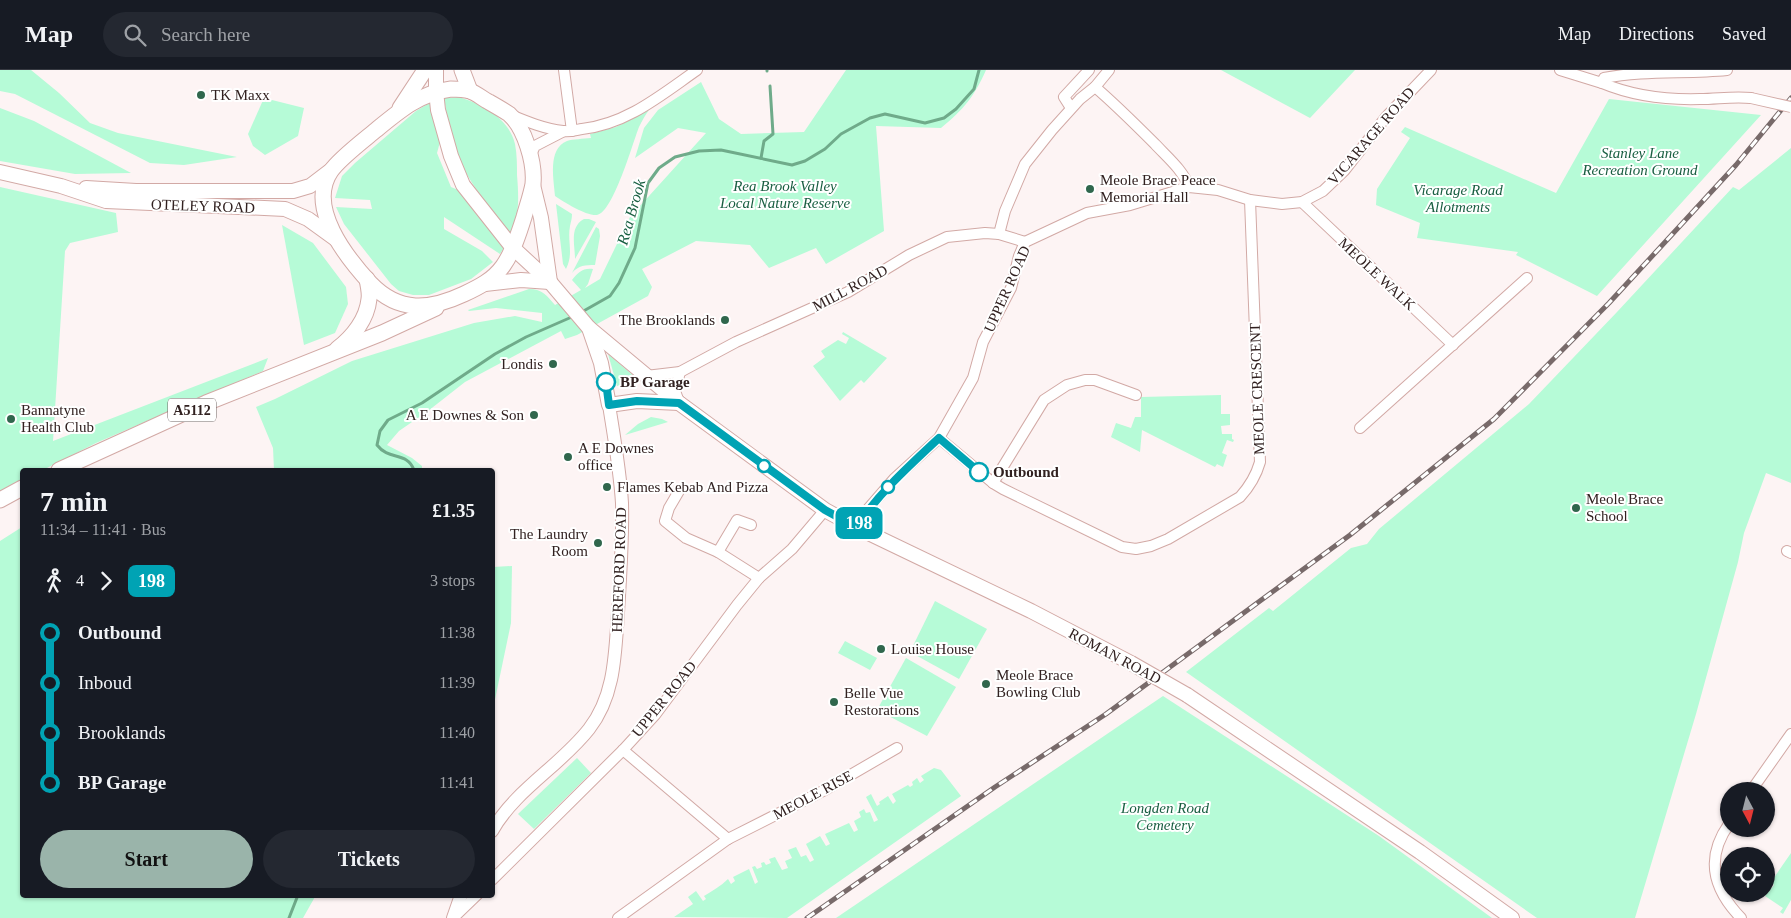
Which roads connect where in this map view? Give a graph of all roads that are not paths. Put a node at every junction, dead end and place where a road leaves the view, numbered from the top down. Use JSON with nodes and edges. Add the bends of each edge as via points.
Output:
{"nodes":[{"id":1,"x":425,"y":70,"type":"edge"},
{"id":2,"x":436,"y":70,"type":"edge"},
{"id":3,"x":462,"y":70,"type":"edge"},
{"id":4,"x":564,"y":70,"type":"edge"},
{"id":5,"x":697,"y":70,"type":"edge"},
{"id":6,"x":1089,"y":70,"type":"edge"},
{"id":7,"x":1109,"y":70,"type":"edge"},
{"id":8,"x":1431,"y":70,"type":"edge"},
{"id":9,"x":1560,"y":70,"type":"edge"},
{"id":10,"x":1727,"y":70,"type":"edge"},
{"id":11,"x":1657,"y":71,"type":"edge"},
{"id":12,"x":1602,"y":83,"type":"junction"},
{"id":13,"x":1095,"y":87,"type":"junction"},
{"id":14,"x":436,"y":91,"type":"junction"},
{"id":15,"x":470,"y":91,"type":"junction"},
{"id":16,"x":1791,"y":107,"type":"edge"},
{"id":17,"x":1071,"y":108,"type":"junction"},
{"id":18,"x":396,"y":114,"type":"junction"},
{"id":19,"x":508,"y":114,"type":"junction"},
{"id":20,"x":568,"y":131,"type":"junction"},
{"id":21,"x":530,"y":156,"type":"junction"},
{"id":22,"x":331,"y":170,"type":"junction"},
{"id":23,"x":0,"y":172,"type":"edge"},
{"id":24,"x":532,"y":184,"type":"junction"},
{"id":25,"x":61,"y":186,"type":"junction"},
{"id":26,"x":1189,"y":187,"type":"junction"},
{"id":27,"x":1250,"y":200,"type":"junction"},
{"id":28,"x":1302,"y":202,"type":"junction"},
{"id":29,"x":999,"y":234,"type":"junction"},
{"id":30,"x":337,"y":240,"type":"junction"},
{"id":31,"x":1025,"y":242,"type":"junction"},
{"id":32,"x":512,"y":247,"type":"junction"},
{"id":33,"x":1526,"y":278,"type":"dead end"},
{"id":34,"x":367,"y":279,"type":"junction"},
{"id":35,"x":550,"y":282,"type":"junction"},
{"id":36,"x":485,"y":284,"type":"junction"},
{"id":37,"x":447,"y":302,"type":"junction"},
{"id":38,"x":589,"y":328,"type":"junction"},
{"id":39,"x":1453,"y":345,"type":"junction"},
{"id":40,"x":327,"y":356,"type":"junction"},
{"id":41,"x":680,"y":372,"type":"junction"},
{"id":42,"x":646,"y":376,"type":"junction"},
{"id":43,"x":1136,"y":395,"type":"dead end"},
{"id":44,"x":679,"y":403,"type":"junction"},
{"id":45,"x":609,"y":405,"type":"junction"},
{"id":46,"x":1360,"y":428,"type":"dead end"},
{"id":47,"x":939,"y":438,"type":"junction"},
{"id":48,"x":63,"y":468,"type":"edge"},
{"id":49,"x":993,"y":483,"type":"junction"},
{"id":50,"x":20,"y":489,"type":"edge"},
{"id":51,"x":679,"y":491,"type":"dead end"},
{"id":52,"x":0,"y":500,"type":"edge"},
{"id":53,"x":825,"y":510,"type":"junction"},
{"id":54,"x":751,"y":526,"type":"dead end"},
{"id":55,"x":856,"y":527,"type":"junction"},
{"id":56,"x":718,"y":552,"type":"junction"},
{"id":57,"x":759,"y":578,"type":"junction"},
{"id":58,"x":1791,"y":734,"type":"edge"},
{"id":59,"x":896,"y":748,"type":"dead end"},
{"id":60,"x":623,"y":750,"type":"junction"},
{"id":61,"x":1757,"y":782,"type":"edge"},
{"id":62,"x":495,"y":826,"type":"edge"},
{"id":63,"x":1721,"y":838,"type":"edge"},
{"id":64,"x":728,"y":839,"type":"junction"},
{"id":65,"x":495,"y":877,"type":"edge"},
{"id":66,"x":460,"y":898,"type":"edge"},
{"id":67,"x":474,"y":898,"type":"edge"},
{"id":68,"x":453,"y":918,"type":"edge"},
{"id":69,"x":618,"y":918,"type":"edge"},
{"id":70,"x":1512,"y":918,"type":"edge"},
{"id":71,"x":1741,"y":918,"type":"edge"}],
"edges":[{"from":1,"to":18,"type":"main road"},
{"from":2,"to":14,"type":"main road","name":"HEREFORD ROAD"},
{"from":3,"to":15,"type":"main road"},
{"from":4,"to":20,"type":"street"},
{"from":5,"to":20,"type":"street","via":[[625,118]]},
{"from":6,"to":17,"type":"street","via":[[1064,97]]},
{"from":7,"to":13,"type":"street"},
{"from":8,"to":28,"type":"street","name":"VICARAGE ROAD","via":[[1386,116],[1344,171],[1323,191]]},
{"from":9,"to":12,"type":"street"},
{"from":10,"to":11,"type":"street"},
{"from":11,"to":12,"type":"street","via":[[1618,74],[1604,78]]},
{"from":12,"to":16,"type":"street","bridge":true,"via":[[1656,98],[1739,96]]},
{"from":13,"to":17,"type":"street"},
{"from":13,"to":26,"type":"street","via":[[1168,158]]},
{"from":14,"to":15,"type":"main road"},
{"from":14,"to":18,"type":"main road"},
{"from":14,"to":32,"type":"main road","name":"HEREFORD ROAD","via":[[450,156],[463,185]]},
{"from":15,"to":19,"type":"main road"},
{"from":17,"to":29,"type":"street","via":[[1025,164]]},
{"from":18,"to":22,"type":"main road"},
{"from":19,"to":20,"type":"street","via":[[530,123]]},
{"from":19,"to":21,"type":"main road","via":[[521,130]]},
{"from":20,"to":21,"type":"street","via":[[535,146]]},
{"from":21,"to":24,"type":"main road"},
{"from":22,"to":25,"type":"main road","name":"OTELEY ROAD","via":[[310,186],[293,191],[136,191]]},
{"from":22,"to":30,"type":"main road","via":[[324,187],[323,203]]},
{"from":23,"to":25,"type":"main road","name":"OTELEY ROAD"},
{"from":24,"to":32,"type":"main road","via":[[519,235]]},
{"from":24,"to":35,"type":"main road","via":[[541,218]]},
{"from":25,"to":30,"type":"main road","name":"OTELEY ROAD","via":[[106,201],[285,209],[308,219]]},
{"from":26,"to":27,"type":"street","name":"UPPER ROAD","via":[[1218,190]]},
{"from":26,"to":31,"type":"street","name":"UPPER ROAD","via":[[1130,205],[1087,212]]},
{"from":27,"to":28,"type":"street","name":"VICARAGE ROAD","via":[[1282,204]]},
{"from":27,"to":49,"type":"street","name":"MEOLE CRESCENT","via":[[1260,462],[1256,475],[1240,497],[1168,539],[1136,549],[1122,547]]},
{"from":28,"to":39,"type":"street","name":"MEOLE WALK"},
{"from":29,"to":31,"type":"street","name":"MILL ROAD"},
{"from":29,"to":41,"type":"street","name":"MILL ROAD","via":[[947,237],[848,292],[736,342]]},
{"from":30,"to":34,"type":"main road"},
{"from":31,"to":47,"type":"street","name":"UPPER ROAD","via":[[1011,288],[984,342],[973,378]]},
{"from":32,"to":35,"type":"main road","name":"HEREFORD ROAD"},
{"from":32,"to":36,"type":"main road","via":[[503,266]]},
{"from":33,"to":39,"type":"street"},
{"from":34,"to":37,"type":"main road","via":[[391,300],[410,306],[426,307]]},
{"from":34,"to":40,"type":"main road","number":"A5112","via":[[370,297],[362,322],[342,345]]},
{"from":35,"to":36,"type":"main road","via":[[522,280]]},
{"from":35,"to":38,"type":"main road","name":"HEREFORD ROAD"},
{"from":36,"to":37,"type":"main road"},
{"from":37,"to":40,"type":"main road","number":"A5112"},
{"from":38,"to":42,"type":"main road","name":"ROMAN ROAD"},
{"from":38,"to":45,"type":"main road","name":"HEREFORD ROAD","via":[[601,363]]},
{"from":39,"to":46,"type":"street"},
{"from":40,"to":48,"type":"main road","number":"A5112","via":[[206,403]]},
{"from":41,"to":42,"type":"street","name":"MILL ROAD"},
{"from":41,"to":44,"type":"street","via":[[675,391]]},
{"from":42,"to":44,"type":"main road","name":"ROMAN ROAD"},
{"from":43,"to":49,"type":"street","via":[[1095,380],[1067,385],[1044,400]]},
{"from":44,"to":45,"type":"main road","via":[[637,401]]},
{"from":44,"to":53,"type":"main road","name":"ROMAN ROAD"},
{"from":45,"to":62,"type":"street","name":"HEREFORD ROAD","via":[[620,474],[622,523],[615,657],[610,688],[589,729],[570,751],[518,798]]},
{"from":47,"to":49,"type":"street","name":"MEOLE CRESCENT"},
{"from":47,"to":55,"type":"street","name":"UPPER ROAD","via":[[894,479]]},
{"from":50,"to":52,"type":"main road"},
{"from":51,"to":56,"type":"street","via":[[665,521],[686,538]]},
{"from":53,"to":55,"type":"main road","name":"ROMAN ROAD"},
{"from":53,"to":57,"type":"street","name":"UPPER ROAD","via":[[792,549]]},
{"from":54,"to":56,"type":"street","via":[[737,520]]},
{"from":55,"to":70,"type":"main road","name":"ROMAN ROAD","bridge":true,"via":[[1031,611],[1187,695]]},
{"from":56,"to":57,"type":"street"},
{"from":57,"to":60,"type":"street","name":"UPPER ROAD","via":[[656,714]]},
{"from":58,"to":61,"type":"street"},
{"from":59,"to":64,"type":"street","name":"MEOLE RISE","via":[[823,791]]},
{"from":60,"to":64,"type":"street"},
{"from":60,"to":65,"type":"street","name":"UPPER ROAD"},
{"from":63,"to":71,"type":"street","via":[[1714,858],[1715,874],[1725,899]]},
{"from":64,"to":69,"type":"street","name":"MEOLE RISE"},
{"from":66,"to":68,"type":"street"},
{"from":67,"to":68,"type":"street"}]}
